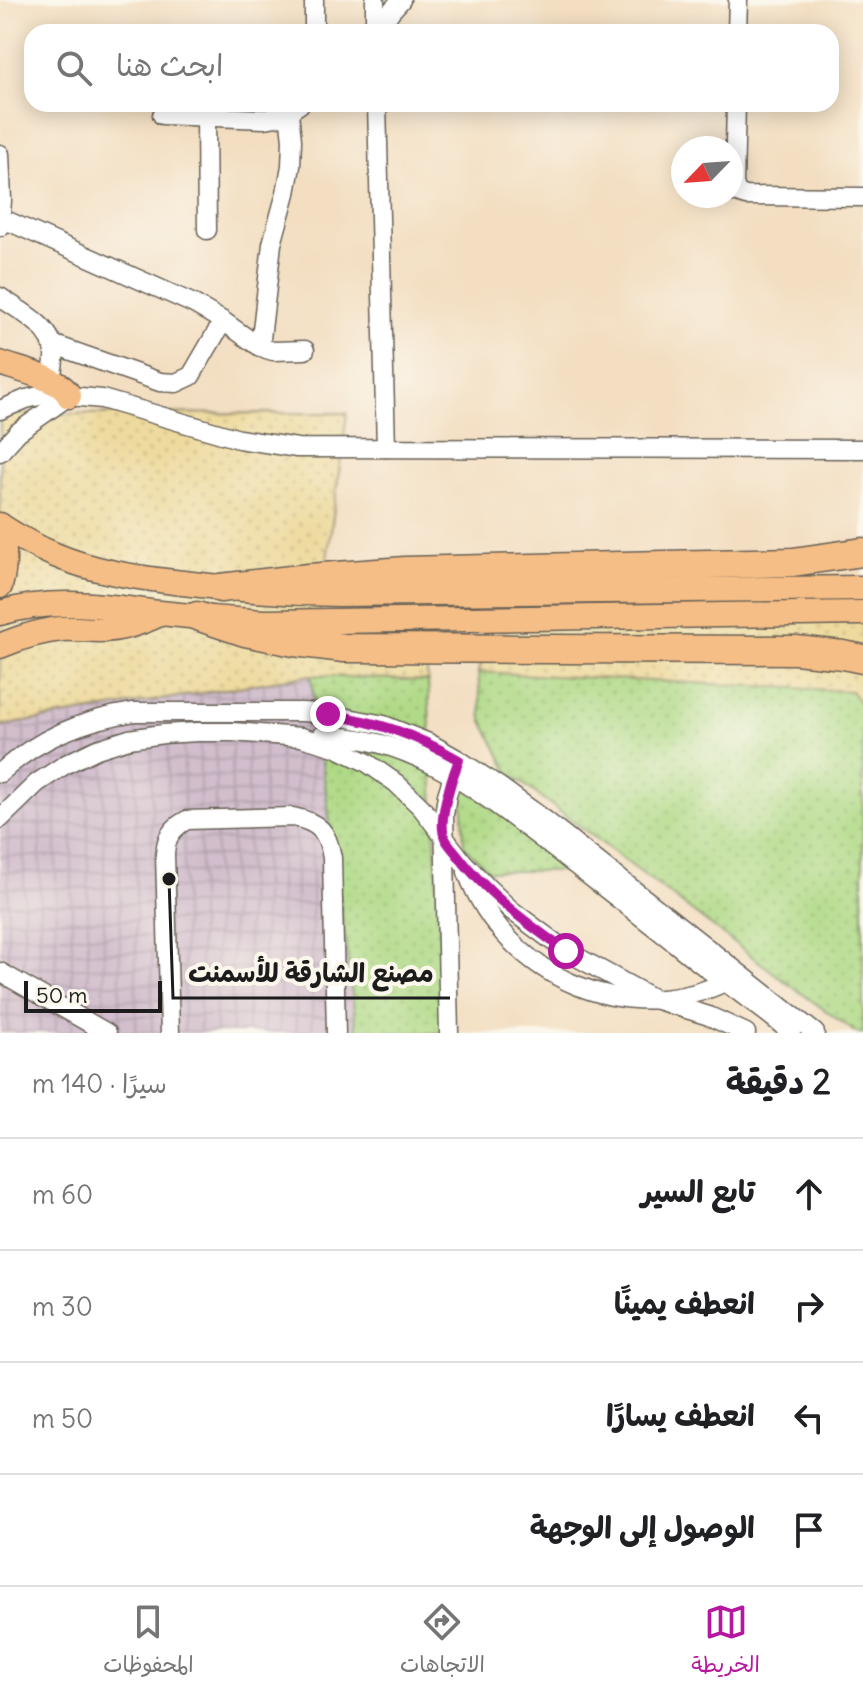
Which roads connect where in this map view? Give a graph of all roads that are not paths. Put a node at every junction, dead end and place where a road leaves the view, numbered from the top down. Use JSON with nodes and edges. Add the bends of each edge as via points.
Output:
{"nodes":[{"id":1,"x":314,"y":0,"type":"edge"},
{"id":2,"x":375,"y":0,"type":"edge"},
{"id":3,"x":401,"y":0,"type":"edge"},
{"id":4,"x":738,"y":0,"type":"edge"},
{"id":5,"x":314,"y":24,"type":"edge"},
{"id":6,"x":376,"y":24,"type":"edge"},
{"id":7,"x":382,"y":24,"type":"edge"},
{"id":8,"x":737,"y":24,"type":"edge"},
{"id":9,"x":284,"y":112,"type":"edge"},
{"id":10,"x":295,"y":112,"type":"edge"},
{"id":11,"x":377,"y":112,"type":"edge"},
{"id":12,"x":736,"y":112,"type":"edge"},
{"id":13,"x":162,"y":115,"type":"dead end"},
{"id":14,"x":206,"y":117,"type":"junction"},
{"id":15,"x":0,"y":154,"type":"edge"},
{"id":16,"x":863,"y":197,"type":"edge"},
{"id":17,"x":1,"y":223,"type":"edge"},
{"id":18,"x":207,"y":230,"type":"dead end"},
{"id":19,"x":0,"y":297,"type":"edge"},
{"id":20,"x":223,"y":321,"type":"junction"},
{"id":21,"x":52,"y":344,"type":"junction"},
{"id":22,"x":260,"y":347,"type":"junction"},
{"id":23,"x":305,"y":350,"type":"dead end"},
{"id":24,"x":0,"y":363,"type":"edge"},
{"id":25,"x":51,"y":380,"type":"junction"},
{"id":26,"x":69,"y":396,"type":"junction"},
{"id":27,"x":0,"y":410,"type":"edge"},
{"id":28,"x":386,"y":448,"type":"junction"},
{"id":29,"x":863,"y":449,"type":"edge"},
{"id":30,"x":0,"y":452,"type":"edge"},
{"id":31,"x":0,"y":525,"type":"edge"},
{"id":32,"x":863,"y":552,"type":"edge"},
{"id":33,"x":0,"y":586,"type":"edge"},
{"id":34,"x":220,"y":588,"type":"junction"},
{"id":35,"x":863,"y":588,"type":"edge"},
{"id":36,"x":0,"y":613,"type":"edge"},
{"id":37,"x":162,"y":613,"type":"junction"},
{"id":38,"x":863,"y":613,"type":"edge"},
{"id":39,"x":197,"y":616,"type":"junction"},
{"id":40,"x":0,"y":646,"type":"edge"},
{"id":41,"x":863,"y":659,"type":"edge"},
{"id":42,"x":301,"y":737,"type":"junction"},
{"id":43,"x":456,"y":768,"type":"junction"},
{"id":44,"x":0,"y":773,"type":"edge"},
{"id":45,"x":0,"y":819,"type":"edge"},
{"id":46,"x":444,"y":836,"type":"junction"},
{"id":47,"x":463,"y":862,"type":"junction"},
{"id":48,"x":0,"y":972,"type":"edge"},
{"id":49,"x":733,"y":978,"type":"junction"},
{"id":50,"x":654,"y":999,"type":"junction"},
{"id":51,"x":107,"y":1033,"type":"edge"},
{"id":52,"x":170,"y":1033,"type":"edge"},
{"id":53,"x":336,"y":1033,"type":"edge"},
{"id":54,"x":449,"y":1033,"type":"edge"},
{"id":55,"x":746,"y":1033,"type":"edge"},
{"id":56,"x":791,"y":1033,"type":"edge"},
{"id":57,"x":815,"y":1033,"type":"edge"}],
"edges":[{"from":1,"to":5,"type":"street"},
{"from":2,"to":6,"type":"street"},
{"from":3,"to":7,"type":"street"},
{"from":4,"to":8,"type":"street"},
{"from":9,"to":14,"type":"street","via":[[265,119]]},
{"from":10,"to":22,"type":"street","via":[[291,166],[272,244]]},
{"from":11,"to":28,"type":"street"},
{"from":12,"to":16,"type":"street","via":[[737,193]]},
{"from":13,"to":14,"type":"street"},
{"from":14,"to":18,"type":"street"},
{"from":15,"to":17,"type":"street"},
{"from":17,"to":20,"type":"street"},
{"from":19,"to":21,"type":"street","via":[[40,326]]},
{"from":20,"to":21,"type":"street","via":[[191,376],[176,383]]},
{"from":20,"to":22,"type":"street"},
{"from":21,"to":25,"type":"street"},
{"from":22,"to":23,"type":"street"},
{"from":24,"to":25,"type":"main road"},
{"from":25,"to":26,"type":"main road"},
{"from":26,"to":27,"type":"street","via":[[48,394]]},
{"from":26,"to":28,"type":"street","via":[[119,403],[268,445]]},
{"from":26,"to":30,"type":"street","via":[[18,432]]},
{"from":28,"to":29,"type":"street"},
{"from":31,"to":33,"type":"main road","via":[[5,550]]},
{"from":31,"to":34,"type":"main road","via":[[82,565]]},
{"from":32,"to":34,"type":"highway","via":[[793,562],[405,571]]},
{"from":34,"to":35,"type":"main road","via":[[339,594]]},
{"from":36,"to":37,"type":"main road","via":[[70,603]]},
{"from":37,"to":39,"type":"main road"},
{"from":37,"to":40,"type":"main road","via":[[123,628],[61,629]]},
{"from":38,"to":39,"type":"main road","via":[[299,622]]},
{"from":39,"to":41,"type":"highway","via":[[245,632],[344,648],[796,650]]},
{"from":42,"to":43,"type":"street","via":[[379,743]]},
{"from":42,"to":45,"type":"street","via":[[198,732],[129,739],[66,764]]},
{"from":42,"to":46,"type":"street","via":[[366,762],[396,783]]},
{"from":43,"to":44,"type":"street","via":[[429,743],[356,719],[302,712],[161,711],[82,723],[33,746]]},
{"from":43,"to":46,"type":"street"},
{"from":43,"to":49,"type":"street","via":[[541,838]]},
{"from":46,"to":47,"type":"street"},
{"from":46,"to":54,"type":"street"},
{"from":47,"to":50,"type":"street","via":[[538,932]]},
{"from":47,"to":50,"type":"street","via":[[494,924],[545,970],[586,990]]},
{"from":48,"to":51,"type":"street"},
{"from":49,"to":50,"type":"street","via":[[702,991]]},
{"from":49,"to":56,"type":"street"},
{"from":49,"to":57,"type":"street"},
{"from":50,"to":55,"type":"street"},
{"from":52,"to":53,"type":"street","via":[[165,854],[170,833],[187,820],[293,817],[322,829],[330,843]]}]}
